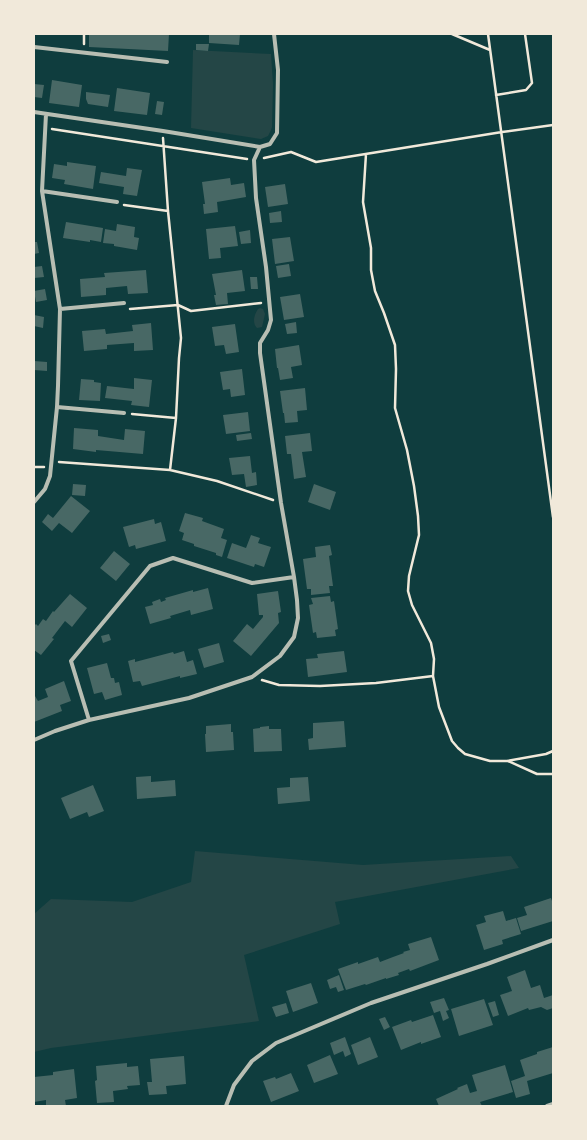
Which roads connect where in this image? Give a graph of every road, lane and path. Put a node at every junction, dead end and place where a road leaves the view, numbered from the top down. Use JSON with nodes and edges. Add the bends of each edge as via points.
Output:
{"nodes":[{"id":1,"x":274,"y":34,"type":"edge"},
{"id":2,"x":452,"y":34,"type":"edge"},
{"id":3,"x":488,"y":34,"type":"edge"},
{"id":4,"x":526,"y":34,"type":"edge"},
{"id":5,"x":34,"y":47,"type":"edge"},
{"id":6,"x":490,"y":50,"type":"junction"},
{"id":7,"x":167,"y":62,"type":"dead end"},
{"id":8,"x":496,"y":95,"type":"junction"},
{"id":9,"x":34,"y":112,"type":"edge"},
{"id":10,"x":46,"y":114,"type":"junction"},
{"id":11,"x":553,"y":125,"type":"edge"},
{"id":12,"x":45,"y":128,"type":"junction"},
{"id":13,"x":163,"y":131,"type":"junction"},
{"id":14,"x":502,"y":132,"type":"junction"},
{"id":15,"x":164,"y":146,"type":"junction"},
{"id":16,"x":260,"y":147,"type":"junction"},
{"id":17,"x":366,"y":154,"type":"junction"},
{"id":18,"x":254,"y":160,"type":"junction"},
{"id":19,"x":42,"y":191,"type":"junction"},
{"id":20,"x":117,"y":202,"type":"joint"},
{"id":21,"x":168,"y":211,"type":"junction"},
{"id":22,"x":270,"y":302,"type":"junction"},
{"id":23,"x":124,"y":303,"type":"joint"},
{"id":24,"x":178,"y":305,"type":"junction"},
{"id":25,"x":60,"y":309,"type":"junction"},
{"id":26,"x":57,"y":407,"type":"junction"},
{"id":27,"x":124,"y":413,"type":"joint"},
{"id":28,"x":176,"y":418,"type":"junction"},
{"id":29,"x":51,"y":461,"type":"junction"},
{"id":30,"x":170,"y":470,"type":"junction"},
{"id":31,"x":34,"y":502,"type":"edge"},
{"id":32,"x":281,"y":503,"type":"junction"},
{"id":33,"x":553,"y":517,"type":"edge"},
{"id":34,"x":294,"y":577,"type":"junction"},
{"id":35,"x":433,"y":676,"type":"junction"},
{"id":36,"x":252,"y":677,"type":"junction"},
{"id":37,"x":89,"y":720,"type":"junction"},
{"id":38,"x":34,"y":740,"type":"edge"},
{"id":39,"x":553,"y":751,"type":"edge"},
{"id":40,"x":507,"y":761,"type":"junction"},
{"id":41,"x":553,"y":774,"type":"edge"},
{"id":42,"x":553,"y":940,"type":"edge"},
{"id":43,"x":553,"y":1104,"type":"edge"},
{"id":44,"x":226,"y":1106,"type":"edge"},
{"id":45,"x":547,"y":1106,"type":"edge"}],
"edges":[{"from":1,"to":16,"type":"street","via":[[278,70],[277,133],[270,144]]},
{"from":2,"to":6,"type":"path"},
{"from":3,"to":6,"type":"path"},
{"from":4,"to":8,"type":"path","via":[[532,83],[526,90]]},
{"from":5,"to":7,"type":"street"},
{"from":6,"to":8,"type":"path"},
{"from":8,"to":14,"type":"path"},
{"from":9,"to":10,"type":"street"},
{"from":10,"to":12,"type":"street"},
{"from":10,"to":13,"type":"street"},
{"from":11,"to":14,"type":"path"},
{"from":12,"to":15,"type":"path"},
{"from":12,"to":19,"type":"street"},
{"from":13,"to":15,"type":"path"},
{"from":13,"to":16,"type":"street"},
{"from":14,"to":17,"type":"path"},
{"from":14,"to":33,"type":"path"},
{"from":15,"to":18,"type":"path"},
{"from":15,"to":21,"type":"path"},
{"from":16,"to":18,"type":"street"},
{"from":17,"to":18,"type":"path","via":[[316,162],[291,152]]},
{"from":17,"to":35,"type":"path","via":[[363,202],[371,248],[371,270],[375,291],[395,345],[395,408],[407,450],[418,516],[419,535],[408,591],[412,605],[431,643],[434,659]]},
{"from":18,"to":22,"type":"street","via":[[256,198]]},
{"from":19,"to":20,"type":"street"},
{"from":19,"to":25,"type":"street"},
{"from":20,"to":21,"type":"path","via":[[120,205]]},
{"from":21,"to":24,"type":"path"},
{"from":22,"to":24,"type":"path","via":[[191,311]]},
{"from":22,"to":32,"type":"street","via":[[271,320],[260,343],[260,353]]},
{"from":23,"to":24,"type":"path","via":[[131,309]]},
{"from":23,"to":25,"type":"street"},
{"from":24,"to":28,"type":"path","via":[[181,338]]},
{"from":25,"to":26,"type":"street"},
{"from":26,"to":27,"type":"street"},
{"from":26,"to":29,"type":"street"},
{"from":27,"to":28,"type":"path"},
{"from":28,"to":30,"type":"path"},
{"from":29,"to":30,"type":"path"},
{"from":29,"to":31,"type":"street","via":[[50,476],[45,489]]},
{"from":30,"to":32,"type":"path","via":[[217,481]]},
{"from":32,"to":34,"type":"street"},
{"from":34,"to":36,"type":"street","via":[[298,618],[294,637],[280,656]]},
{"from":34,"to":37,"type":"street","via":[[252,583],[173,558],[150,566],[71,661]]},
{"from":35,"to":36,"type":"path","via":[[320,686],[279,685]]},
{"from":35,"to":40,"type":"path","via":[[439,707],[452,740],[458,748],[465,754],[490,761]]},
{"from":36,"to":37,"type":"street","via":[[189,698]]},
{"from":37,"to":38,"type":"street"},
{"from":39,"to":40,"type":"path"},
{"from":40,"to":41,"type":"path","via":[[537,774]]},
{"from":42,"to":44,"type":"street","via":[[370,1003],[276,1043],[252,1061],[234,1085]]},
{"from":43,"to":45,"type":"street"}]}
